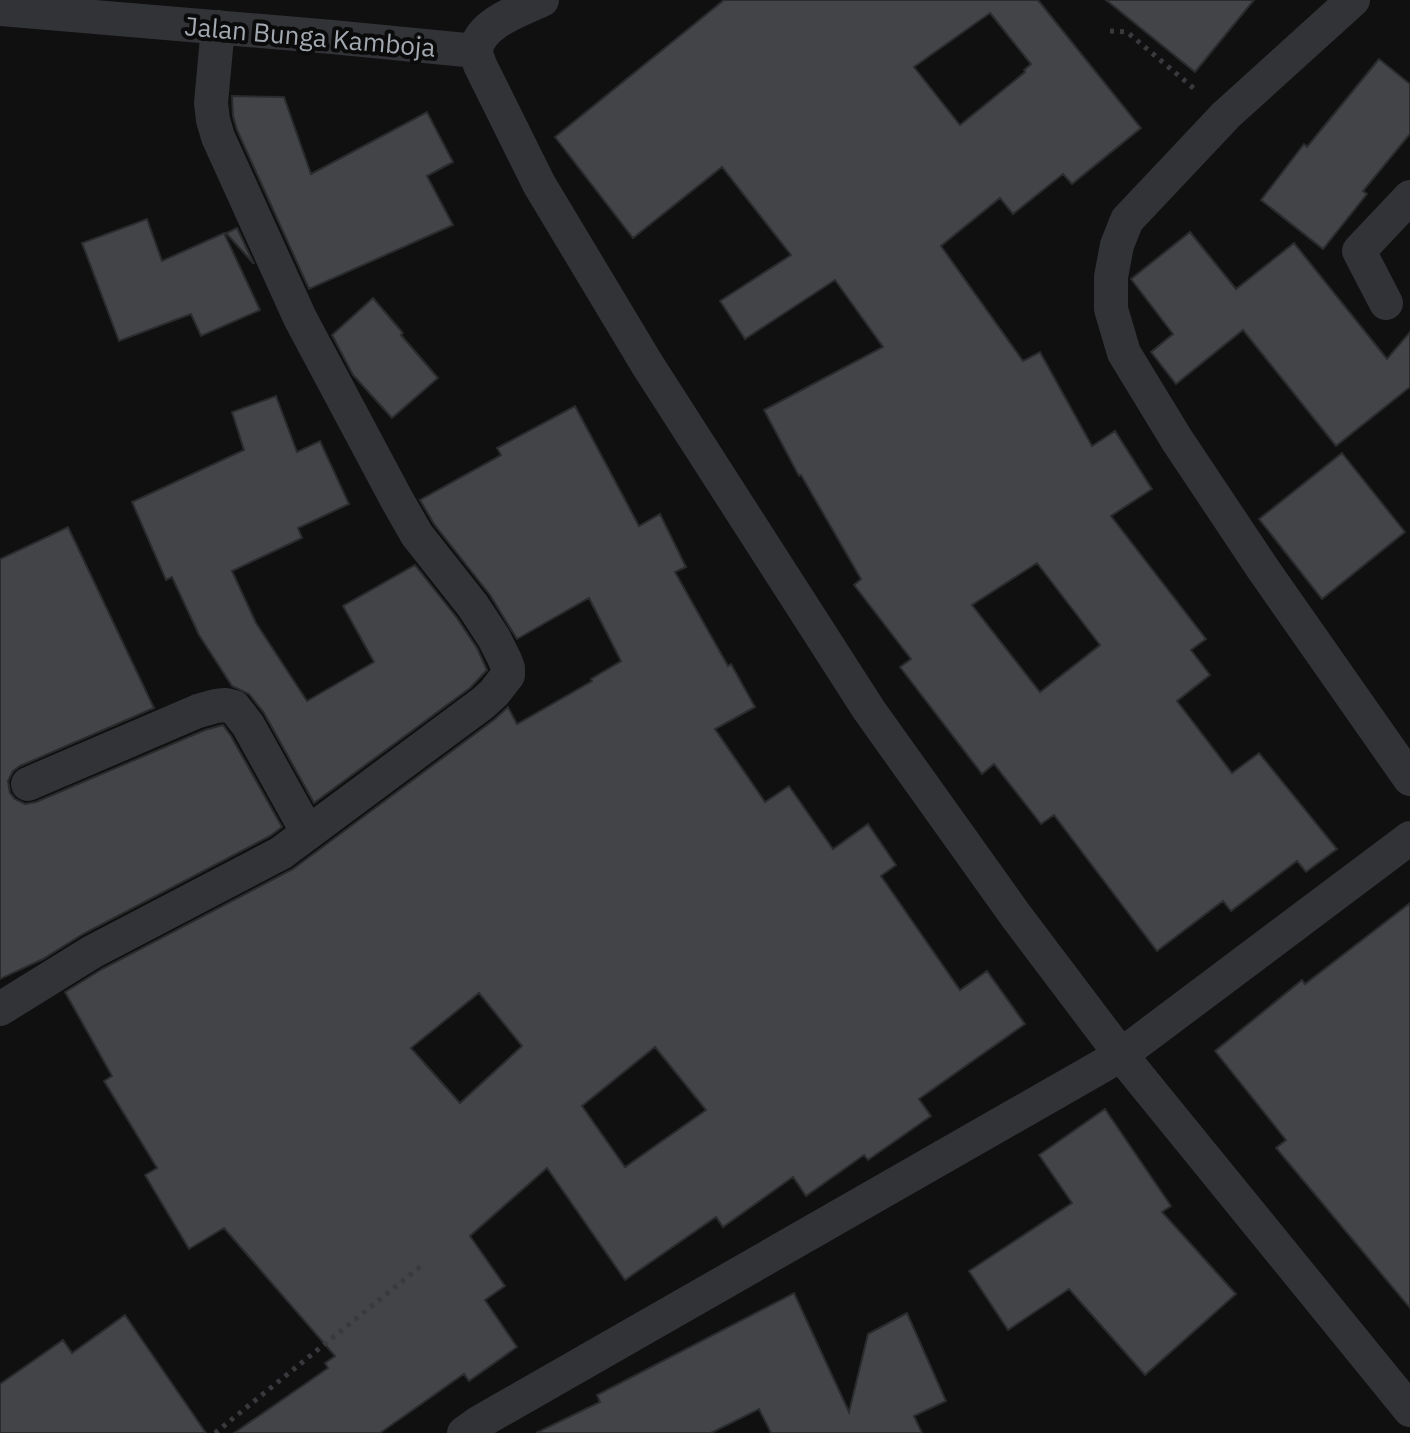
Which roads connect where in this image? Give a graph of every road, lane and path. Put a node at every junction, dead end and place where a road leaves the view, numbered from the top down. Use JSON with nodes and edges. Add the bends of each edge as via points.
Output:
{"nodes":[{"id":1,"x":542,"y":0,"type":"edge"},
{"id":2,"x":1353,"y":0,"type":"edge"},
{"id":3,"x":0,"y":9,"type":"edge"},
{"id":4,"x":218,"y":27,"type":"junction"},
{"id":5,"x":1110,"y":31,"type":"dead end"},
{"id":6,"x":476,"y":51,"type":"junction"},
{"id":7,"x":1226,"y":115,"type":"junction"},
{"id":8,"x":1410,"y":197,"type":"edge"},
{"id":9,"x":1386,"y":303,"type":"dead end"},
{"id":10,"x":1410,"y":779,"type":"edge"},
{"id":11,"x":28,"y":784,"type":"dead end"},
{"id":12,"x":308,"y":833,"type":"junction"},
{"id":13,"x":1410,"y":838,"type":"edge"},
{"id":14,"x":0,"y":1009,"type":"edge"},
{"id":15,"x":1121,"y":1055,"type":"junction"},
{"id":16,"x":421,"y":1266,"type":"dead end"},
{"id":17,"x":1410,"y":1410,"type":"edge"},
{"id":18,"x":215,"y":1433,"type":"edge"},
{"id":19,"x":464,"y":1433,"type":"edge"}],
"edges":[{"from":1,"to":6,"type":"street","via":[[488,27]]},
{"from":2,"to":7,"type":"street"},
{"from":3,"to":4,"type":"street","name":"Jalan Bunga Kamboja"},
{"from":4,"to":6,"type":"street","name":"Jalan Bunga Kamboja"},
{"from":4,"to":12,"type":"street","via":[[213,120],[275,264],[417,535],[480,617],[508,668],[504,681],[483,703]]},
{"from":5,"to":7,"type":"path","via":[[1127,32]]},
{"from":6,"to":15,"type":"street","via":[[539,184],[860,697]]},
{"from":7,"to":10,"type":"street","via":[[1127,220],[1111,277],[1111,309],[1124,353],[1177,440]]},
{"from":8,"to":9,"type":"street","via":[[1359,251]]},
{"from":11,"to":12,"type":"street","via":[[198,711],[226,705],[248,725]]},
{"from":12,"to":14,"type":"street"},
{"from":13,"to":15,"type":"street"},
{"from":15,"to":17,"type":"street"},
{"from":15,"to":19,"type":"street"},
{"from":16,"to":18,"type":"path"}]}
